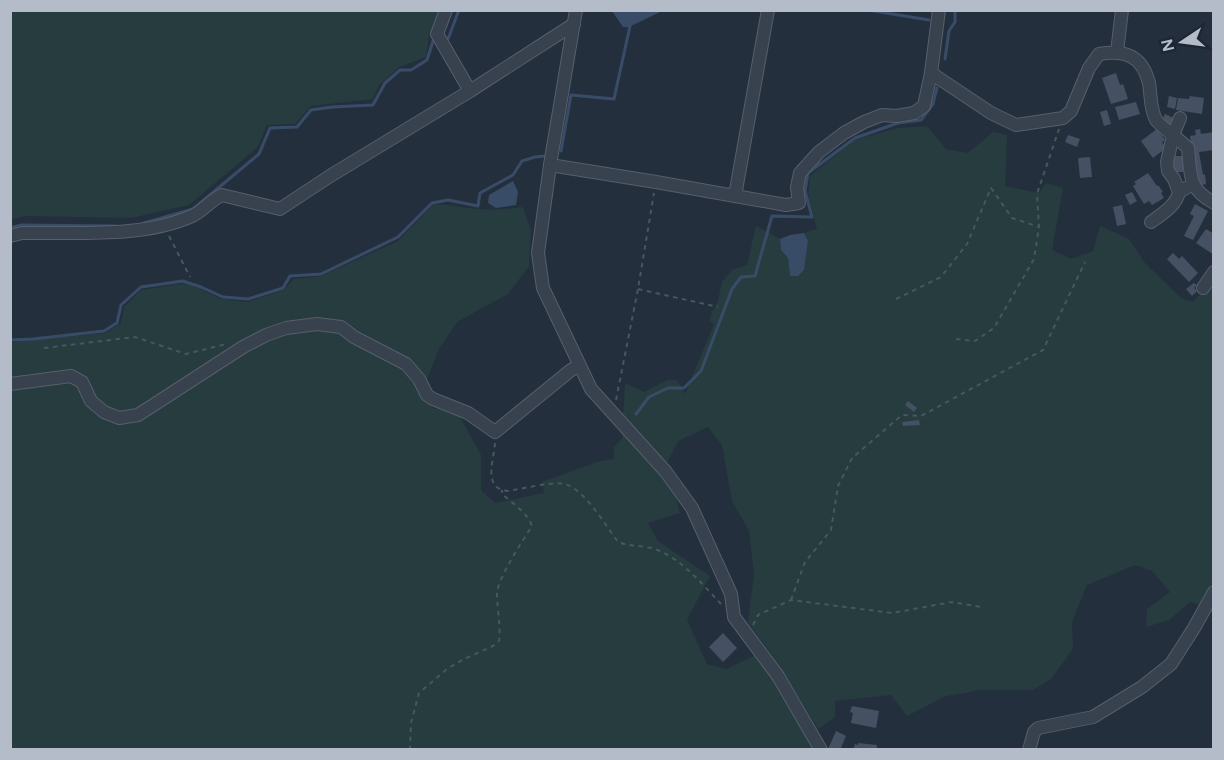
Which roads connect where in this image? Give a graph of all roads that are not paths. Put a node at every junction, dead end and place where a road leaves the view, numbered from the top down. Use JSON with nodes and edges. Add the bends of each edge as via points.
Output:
{"nodes":[{"id":1,"x":446,"y":10,"type":"edge"},
{"id":2,"x":576,"y":10,"type":"edge"},
{"id":3,"x":768,"y":10,"type":"edge"},
{"id":4,"x":939,"y":10,"type":"edge"},
{"id":5,"x":1122,"y":10,"type":"edge"},
{"id":6,"x":574,"y":24,"type":"junction"},
{"id":7,"x":1117,"y":52,"type":"junction"},
{"id":8,"x":931,"y":73,"type":"junction"},
{"id":9,"x":470,"y":91,"type":"junction"},
{"id":10,"x":1180,"y":118,"type":"dead end"},
{"id":11,"x":1173,"y":135,"type":"junction"},
{"id":12,"x":550,"y":165,"type":"junction"},
{"id":13,"x":1192,"y":184,"type":"junction"},
{"id":14,"x":1179,"y":192,"type":"junction"},
{"id":15,"x":735,"y":196,"type":"junction"},
{"id":16,"x":1214,"y":203,"type":"edge"},
{"id":17,"x":1151,"y":222,"type":"dead end"},
{"id":18,"x":10,"y":236,"type":"edge"},
{"id":19,"x":1214,"y":272,"type":"edge"},
{"id":20,"x":1203,"y":288,"type":"dead end"},
{"id":21,"x":579,"y":366,"type":"junction"},
{"id":22,"x":10,"y":384,"type":"edge"},
{"id":23,"x":1214,"y":592,"type":"edge"},
{"id":24,"x":821,"y":750,"type":"edge"},
{"id":25,"x":1029,"y":750,"type":"edge"}],
"edges":[{"from":1,"to":9,"type":"street","via":[[437,34]]},
{"from":2,"to":6,"type":"street"},
{"from":3,"to":15,"type":"street"},
{"from":4,"to":8,"type":"street"},
{"from":5,"to":7,"type":"street"},
{"from":6,"to":9,"type":"street"},
{"from":6,"to":12,"type":"street"},
{"from":7,"to":8,"type":"street","via":[[1099,54],[1071,111],[1063,118],[1016,124],[991,113]]},
{"from":7,"to":11,"type":"street","via":[[1142,64],[1156,122]]},
{"from":8,"to":15,"type":"street","via":[[924,106],[914,113],[882,115],[864,122],[819,152],[800,173],[799,203],[786,206]]},
{"from":9,"to":18,"type":"street","via":[[280,209],[222,195],[194,215],[164,226]]},
{"from":10,"to":11,"type":"street"},
{"from":11,"to":13,"type":"street","via":[[1188,148]]},
{"from":11,"to":14,"type":"street","via":[[1167,162]]},
{"from":12,"to":15,"type":"street"},
{"from":12,"to":21,"type":"street","via":[[538,253],[543,288]]},
{"from":13,"to":14,"type":"street"},
{"from":13,"to":16,"type":"street"},
{"from":14,"to":17,"type":"street","via":[[1172,205]]},
{"from":19,"to":20,"type":"street"},
{"from":21,"to":22,"type":"street","via":[[495,432],[468,413],[427,395],[406,364],[341,327],[317,324],[266,335],[138,415],[119,418],[104,412],[91,401],[82,382],[71,376]]},
{"from":21,"to":24,"type":"street","via":[[591,389],[666,472],[692,508],[731,594],[734,617],[778,676]]},
{"from":23,"to":25,"type":"street","via":[[1171,664],[1162,672],[1093,717],[1038,729]]}]}
